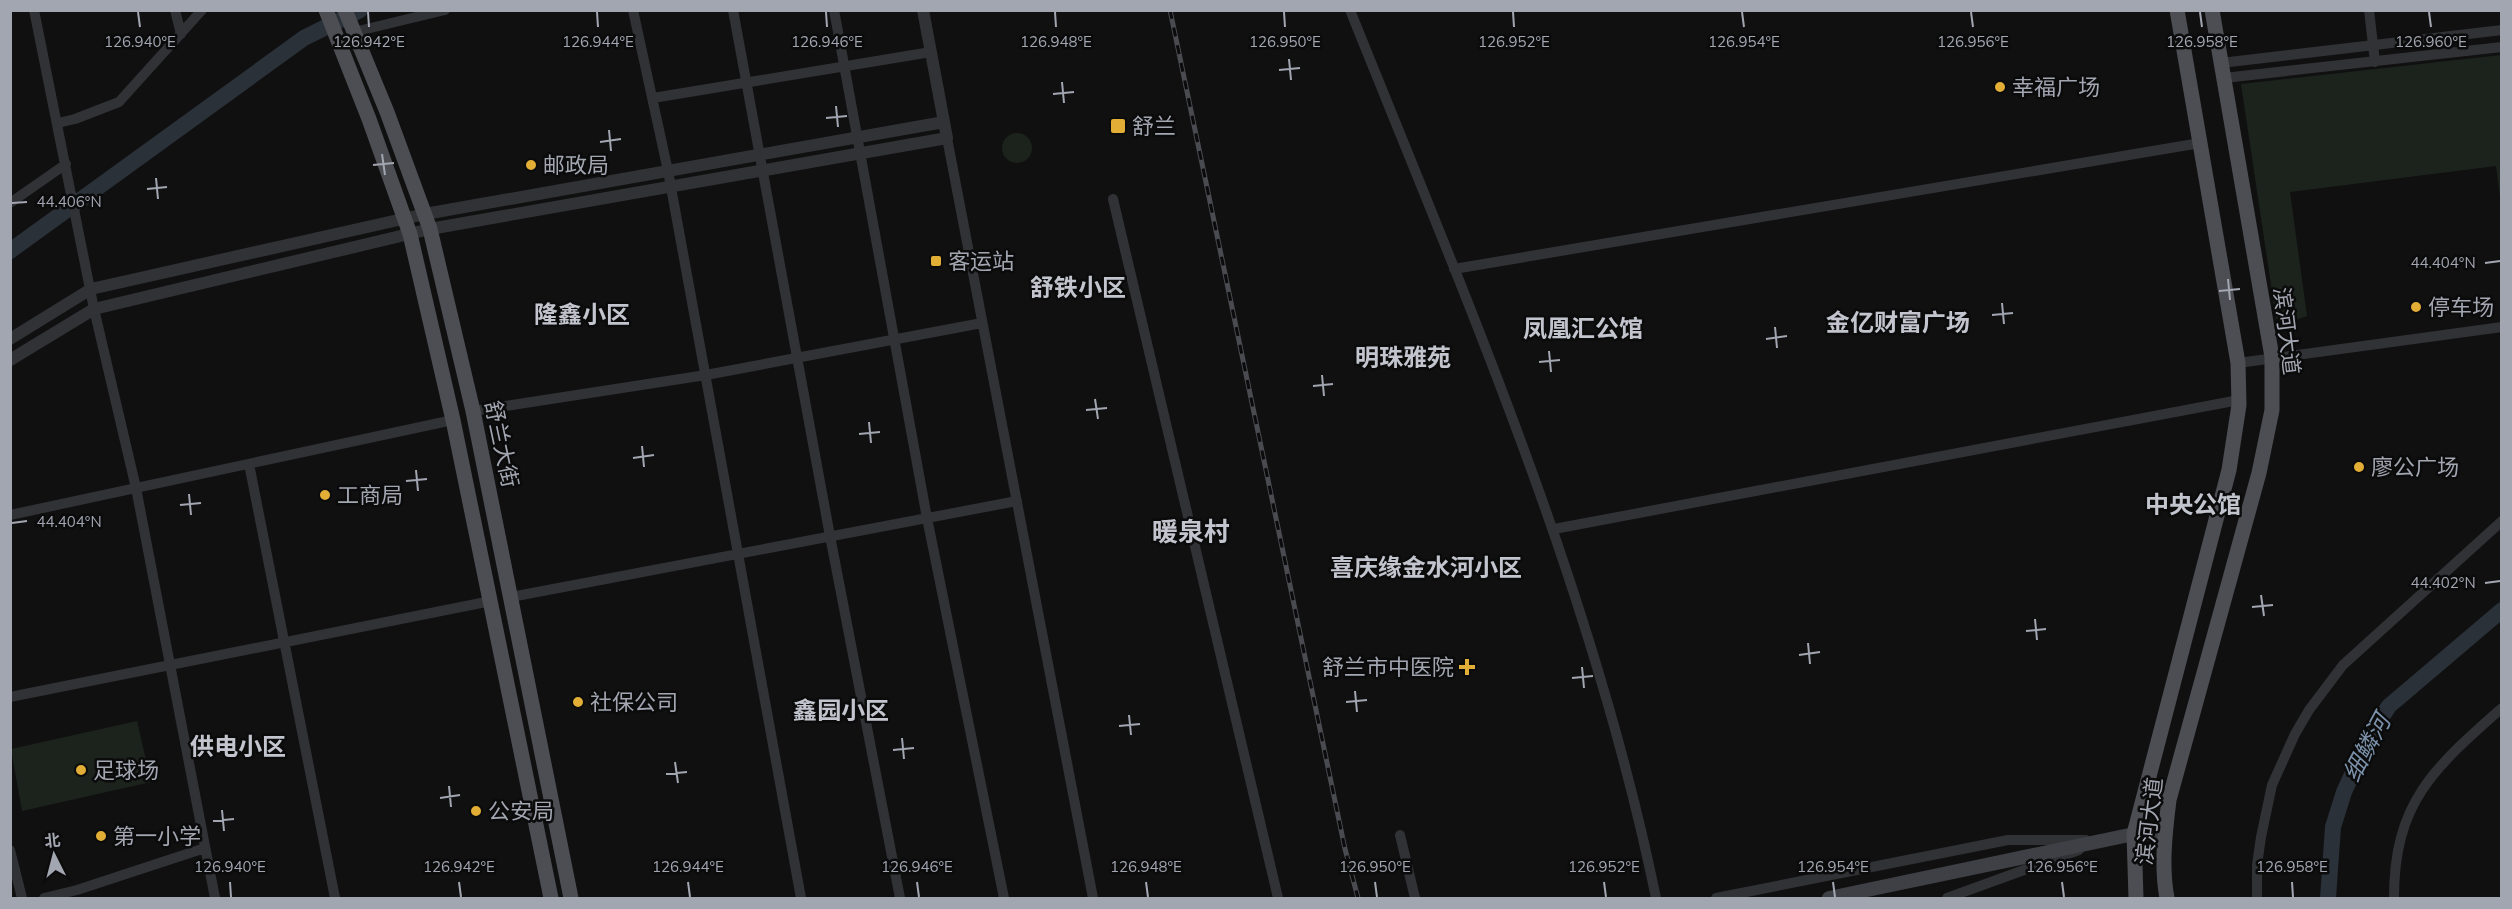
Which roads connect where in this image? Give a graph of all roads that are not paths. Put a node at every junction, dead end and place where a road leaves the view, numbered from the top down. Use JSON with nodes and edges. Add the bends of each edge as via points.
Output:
{"nodes":[{"id":1,"x":34,"y":10,"type":"edge"},
{"id":2,"x":175,"y":10,"type":"edge"},
{"id":3,"x":202,"y":10,"type":"edge"},
{"id":4,"x":326,"y":10,"type":"edge"},
{"id":5,"x":345,"y":10,"type":"edge"},
{"id":6,"x":445,"y":10,"type":"edge"},
{"id":7,"x":633,"y":10,"type":"edge"},
{"id":8,"x":733,"y":10,"type":"edge"},
{"id":9,"x":834,"y":10,"type":"edge"},
{"id":10,"x":923,"y":10,"type":"edge"},
{"id":11,"x":1350,"y":10,"type":"edge"},
{"id":12,"x":2177,"y":10,"type":"edge"},
{"id":13,"x":2212,"y":10,"type":"edge"},
{"id":14,"x":2369,"y":10,"type":"edge"},
{"id":15,"x":2502,"y":30,"type":"edge"},
{"id":16,"x":354,"y":32,"type":"junction"},
{"id":17,"x":181,"y":34,"type":"junction"},
{"id":18,"x":2373,"y":45,"type":"junction"},
{"id":19,"x":2502,"y":47,"type":"edge"},
{"id":20,"x":931,"y":52,"type":"junction"},
{"id":21,"x":2375,"y":62,"type":"junction"},
{"id":22,"x":844,"y":67,"type":"junction"},
{"id":23,"x":2222,"y":70,"type":"junction"},
{"id":24,"x":747,"y":83,"type":"junction"},
{"id":25,"x":653,"y":98,"type":"junction"},
{"id":26,"x":944,"y":122,"type":"junction"},
{"id":27,"x":58,"y":123,"type":"junction"},
{"id":28,"x":857,"y":138,"type":"junction"},
{"id":29,"x":947,"y":138,"type":"junction"},
{"id":30,"x":2200,"y":143,"type":"junction"},
{"id":31,"x":860,"y":154,"type":"junction"},
{"id":32,"x":761,"y":155,"type":"junction"},
{"id":33,"x":67,"y":167,"type":"junction"},
{"id":34,"x":668,"y":171,"type":"junction"},
{"id":35,"x":764,"y":171,"type":"junction"},
{"id":36,"x":671,"y":187,"type":"junction"},
{"id":37,"x":1113,"y":199,"type":"dead end"},
{"id":38,"x":10,"y":203,"type":"edge"},
{"id":39,"x":425,"y":214,"type":"junction"},
{"id":40,"x":405,"y":219,"type":"junction"},
{"id":41,"x":430,"y":229,"type":"junction"},
{"id":42,"x":410,"y":234,"type":"junction"},
{"id":43,"x":1454,"y":269,"type":"junction"},
{"id":44,"x":91,"y":289,"type":"junction"},
{"id":45,"x":94,"y":309,"type":"junction"},
{"id":46,"x":982,"y":323,"type":"junction"},
{"id":47,"x":2502,"y":327,"type":"edge"},
{"id":48,"x":10,"y":339,"type":"edge"},
{"id":49,"x":894,"y":339,"type":"junction"},
{"id":50,"x":2272,"y":357,"type":"junction"},
{"id":51,"x":797,"y":358,"type":"junction"},
{"id":52,"x":10,"y":360,"type":"edge"},
{"id":53,"x":2238,"y":363,"type":"junction"},
{"id":54,"x":706,"y":375,"type":"junction"},
{"id":55,"x":2239,"y":400,"type":"junction"},
{"id":56,"x":473,"y":411,"type":"junction"},
{"id":57,"x":453,"y":420,"type":"junction"},
{"id":58,"x":249,"y":464,"type":"junction"},
{"id":59,"x":136,"y":488,"type":"junction"},
{"id":60,"x":1017,"y":501,"type":"junction"},
{"id":61,"x":10,"y":515,"type":"edge"},
{"id":62,"x":927,"y":518,"type":"junction"},
{"id":63,"x":2502,"y":521,"type":"edge"},
{"id":64,"x":1554,"y":529,"type":"junction"},
{"id":65,"x":830,"y":536,"type":"junction"},
{"id":66,"x":738,"y":554,"type":"junction"},
{"id":67,"x":511,"y":597,"type":"junction"},
{"id":68,"x":491,"y":601,"type":"junction"},
{"id":69,"x":285,"y":644,"type":"junction"},
{"id":70,"x":170,"y":665,"type":"junction"},
{"id":71,"x":10,"y":697,"type":"edge"},
{"id":72,"x":2502,"y":708,"type":"edge"},
{"id":73,"x":2165,"y":833,"type":"junction"},
{"id":74,"x":2133,"y":834,"type":"junction"},
{"id":75,"x":1400,"y":835,"type":"dead end"},
{"id":76,"x":2107,"y":840,"type":"junction"},
{"id":77,"x":205,"y":848,"type":"junction"},
{"id":78,"x":10,"y":850,"type":"edge"},
{"id":79,"x":22,"y":898,"type":"edge"},
{"id":80,"x":44,"y":898,"type":"edge"},
{"id":81,"x":215,"y":898,"type":"edge"},
{"id":82,"x":335,"y":898,"type":"edge"},
{"id":83,"x":551,"y":898,"type":"edge"},
{"id":84,"x":571,"y":898,"type":"edge"},
{"id":85,"x":801,"y":898,"type":"edge"},
{"id":86,"x":900,"y":898,"type":"edge"},
{"id":87,"x":1004,"y":898,"type":"edge"},
{"id":88,"x":1093,"y":898,"type":"edge"},
{"id":89,"x":1278,"y":898,"type":"edge"},
{"id":90,"x":1415,"y":898,"type":"edge"},
{"id":91,"x":1656,"y":898,"type":"edge"},
{"id":92,"x":1716,"y":898,"type":"edge"},
{"id":93,"x":1829,"y":898,"type":"edge"},
{"id":94,"x":1947,"y":898,"type":"edge"},
{"id":95,"x":2136,"y":898,"type":"edge"},
{"id":96,"x":2167,"y":898,"type":"edge"},
{"id":97,"x":2257,"y":898,"type":"edge"},
{"id":98,"x":2394,"y":898,"type":"edge"}],
"edges":[{"from":1,"to":27,"type":"street"},
{"from":2,"to":17,"type":"street"},
{"from":3,"to":17,"type":"street"},
{"from":4,"to":40,"type":"main road","name":"舒兰大街"},
{"from":5,"to":16,"type":"main road","name":"舒兰大街"},
{"from":6,"to":16,"type":"street"},
{"from":7,"to":25,"type":"street"},
{"from":8,"to":24,"type":"street"},
{"from":9,"to":22,"type":"street"},
{"from":10,"to":20,"type":"street"},
{"from":11,"to":43,"type":"street"},
{"from":12,"to":30,"type":"main road","name":"滨河大道"},
{"from":13,"to":23,"type":"main road","name":"滨河大道"},
{"from":14,"to":18,"type":"street"},
{"from":15,"to":18,"type":"street"},
{"from":16,"to":39,"type":"main road","name":"舒兰大街"},
{"from":17,"to":27,"type":"street","via":[[119,102]]},
{"from":18,"to":21,"type":"street"},
{"from":18,"to":23,"type":"street"},
{"from":19,"to":21,"type":"street"},
{"from":20,"to":22,"type":"street"},
{"from":20,"to":26,"type":"street"},
{"from":21,"to":23,"type":"street"},
{"from":22,"to":24,"type":"street"},
{"from":22,"to":28,"type":"street"},
{"from":23,"to":50,"type":"main road","name":"滨河大道"},
{"from":24,"to":25,"type":"street"},
{"from":24,"to":32,"type":"street"},
{"from":25,"to":34,"type":"street"},
{"from":26,"to":28,"type":"street"},
{"from":26,"to":29,"type":"street"},
{"from":27,"to":33,"type":"street"},
{"from":28,"to":31,"type":"street"},
{"from":28,"to":32,"type":"street"},
{"from":29,"to":31,"type":"street"},
{"from":29,"to":46,"type":"street"},
{"from":30,"to":43,"type":"street"},
{"from":30,"to":53,"type":"main road","name":"滨河大道"},
{"from":31,"to":35,"type":"street"},
{"from":31,"to":49,"type":"street"},
{"from":32,"to":34,"type":"street"},
{"from":32,"to":35,"type":"street"},
{"from":33,"to":38,"type":"street"},
{"from":33,"to":44,"type":"street"},
{"from":34,"to":36,"type":"street"},
{"from":34,"to":39,"type":"street"},
{"from":35,"to":36,"type":"street"},
{"from":35,"to":51,"type":"street"},
{"from":36,"to":41,"type":"street"},
{"from":36,"to":54,"type":"street"},
{"from":37,"to":89,"type":"street"},
{"from":39,"to":40,"type":"street"},
{"from":39,"to":41,"type":"main road","name":"舒兰大街"},
{"from":40,"to":42,"type":"main road","name":"舒兰大街"},
{"from":40,"to":44,"type":"street"},
{"from":41,"to":42,"type":"street"},
{"from":41,"to":56,"type":"main road","name":"舒兰大街"},
{"from":42,"to":45,"type":"street"},
{"from":42,"to":57,"type":"main road","name":"舒兰大街"},
{"from":43,"to":64,"type":"street","via":[[1497,372]]},
{"from":44,"to":45,"type":"street"},
{"from":44,"to":48,"type":"street"},
{"from":45,"to":52,"type":"street"},
{"from":45,"to":59,"type":"street"},
{"from":46,"to":49,"type":"street"},
{"from":46,"to":60,"type":"street"},
{"from":47,"to":50,"type":"street"},
{"from":49,"to":51,"type":"street"},
{"from":49,"to":62,"type":"street"},
{"from":50,"to":53,"type":"street"},
{"from":50,"to":73,"type":"main road","name":"滨河大道","via":[[2272,410],[2259,473],[2169,800]]},
{"from":51,"to":54,"type":"street"},
{"from":51,"to":65,"type":"street"},
{"from":53,"to":55,"type":"main road","name":"滨河大道"},
{"from":54,"to":56,"type":"street"},
{"from":54,"to":66,"type":"street"},
{"from":55,"to":64,"type":"street"},
{"from":55,"to":74,"type":"main road","name":"滨河大道","via":[[2229,470]]},
{"from":56,"to":67,"type":"main road","name":"舒兰大街"},
{"from":57,"to":58,"type":"street"},
{"from":57,"to":68,"type":"main road","name":"舒兰大街"},
{"from":58,"to":59,"type":"street"},
{"from":58,"to":69,"type":"street"},
{"from":59,"to":61,"type":"street"},
{"from":59,"to":70,"type":"street"},
{"from":60,"to":62,"type":"street"},
{"from":60,"to":88,"type":"street"},
{"from":62,"to":65,"type":"street"},
{"from":62,"to":87,"type":"street"},
{"from":63,"to":97,"type":"street","via":[[2343,665],[2309,710],[2272,785],[2259,856]]},
{"from":64,"to":91,"type":"street","via":[[1641,821]]},
{"from":65,"to":66,"type":"street"},
{"from":65,"to":86,"type":"street"},
{"from":66,"to":67,"type":"street"},
{"from":66,"to":85,"type":"street"},
{"from":67,"to":84,"type":"main road","name":"舒兰大街"},
{"from":68,"to":69,"type":"street"},
{"from":68,"to":83,"type":"main road","name":"舒兰大街"},
{"from":69,"to":70,"type":"street"},
{"from":69,"to":82,"type":"street"},
{"from":70,"to":71,"type":"street"},
{"from":70,"to":77,"type":"street"},
{"from":72,"to":98,"type":"street","via":[[2448,756],[2418,795],[2402,830]]},
{"from":73,"to":74,"type":"main road"},
{"from":73,"to":96,"type":"main road","name":"滨河大道"},
{"from":74,"to":76,"type":"main road"},
{"from":74,"to":95,"type":"main road","name":"滨河大道"},
{"from":75,"to":90,"type":"street"},
{"from":76,"to":92,"type":"street","via":[[2008,840]]},
{"from":76,"to":93,"type":"main road"},
{"from":76,"to":94,"type":"street"},
{"from":77,"to":80,"type":"street"},
{"from":77,"to":81,"type":"street"},
{"from":78,"to":79,"type":"street"}]}
